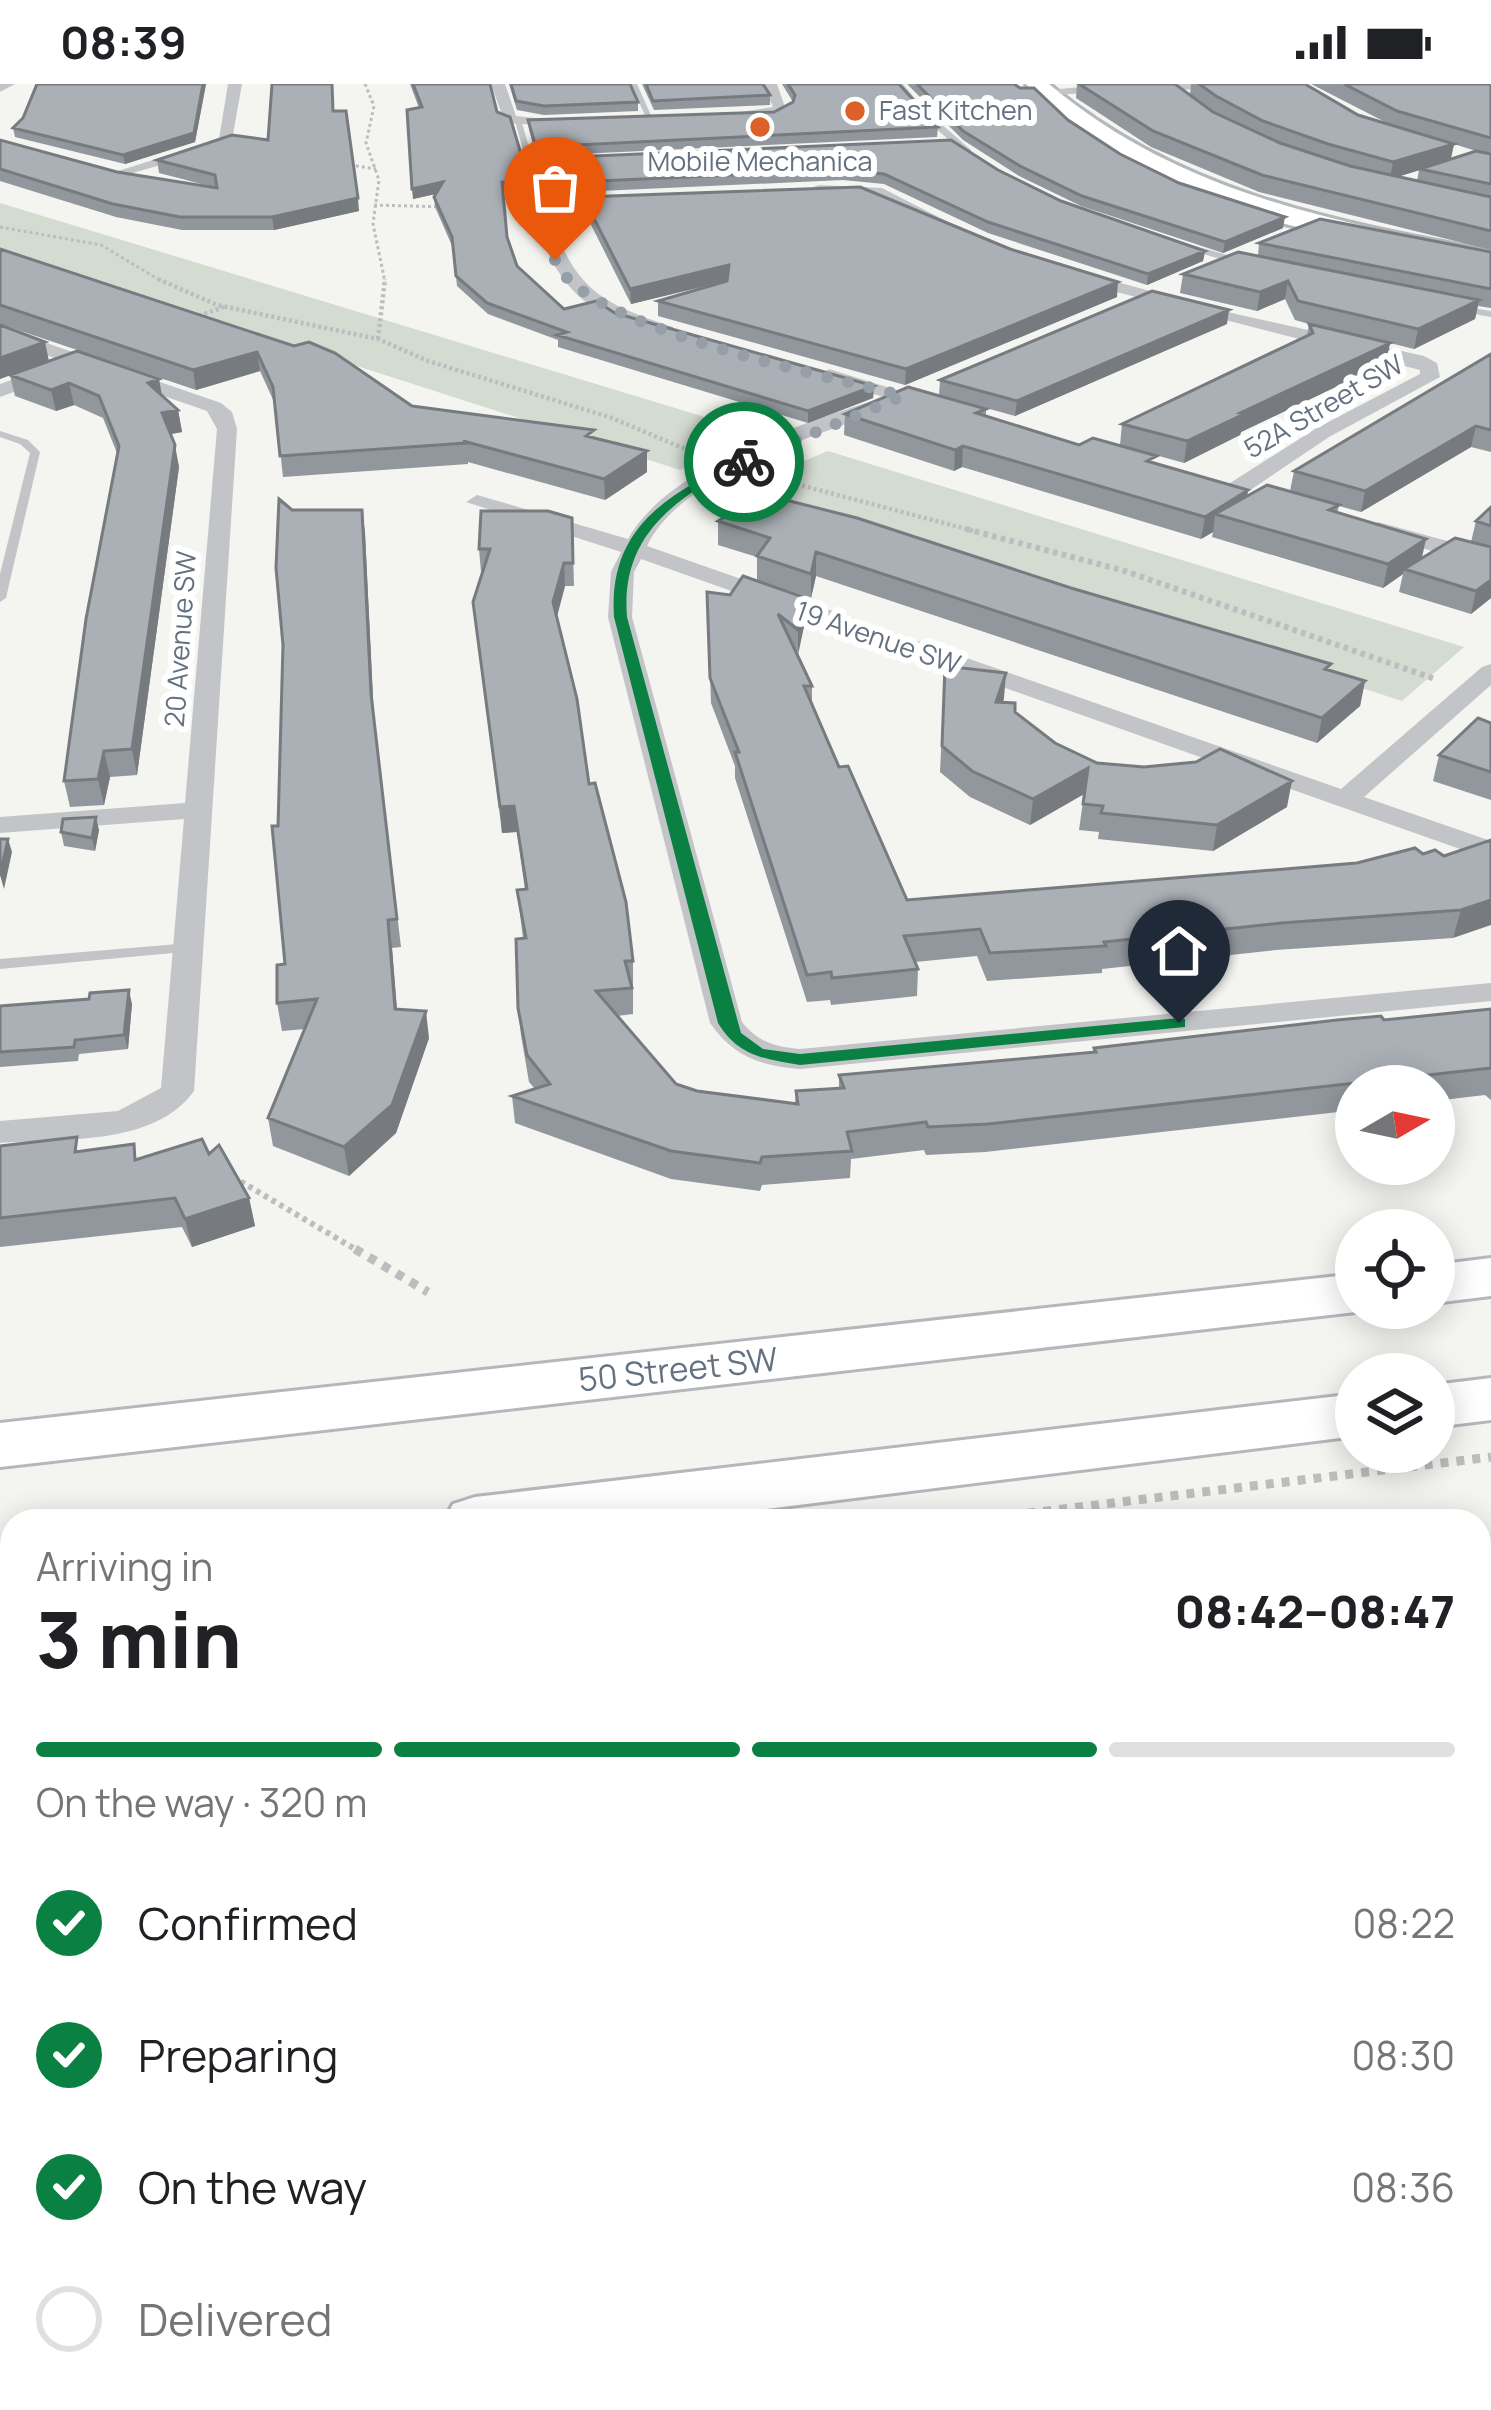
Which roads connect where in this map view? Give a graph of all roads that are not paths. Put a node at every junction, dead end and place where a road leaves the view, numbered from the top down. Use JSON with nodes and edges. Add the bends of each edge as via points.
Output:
{"nodes":[{"id":1,"x":235,"y":84,"type":"edge"},
{"id":2,"x":498,"y":84,"type":"edge"},
{"id":3,"x":634,"y":84,"type":"edge"},
{"id":4,"x":770,"y":84,"type":"edge"},
{"id":5,"x":899,"y":84,"type":"edge"},
{"id":6,"x":1228,"y":84,"type":"edge"},
{"id":7,"x":1167,"y":85,"type":"edge"},
{"id":8,"x":1040,"y":88,"type":"edge"},
{"id":9,"x":1184,"y":99,"type":"edge"},
{"id":10,"x":730,"y":116,"type":"edge"},
{"id":11,"x":670,"y":119,"type":"edge"},
{"id":12,"x":651,"y":120,"type":"junction"},
{"id":13,"x":629,"y":121,"type":"edge"},
{"id":14,"x":587,"y":122,"type":"edge"},
{"id":15,"x":518,"y":123,"type":"junction"},
{"id":16,"x":954,"y":143,"type":"junction"},
{"id":17,"x":931,"y":144,"type":"edge"},
{"id":18,"x":977,"y":158,"type":"edge"},
{"id":19,"x":554,"y":162,"type":"edge"},
{"id":20,"x":101,"y":169,"type":"edge"},
{"id":21,"x":121,"y":175,"type":"junction"},
{"id":22,"x":154,"y":184,"type":"edge"},
{"id":23,"x":798,"y":191,"type":"edge"},
{"id":24,"x":662,"y":197,"type":"edge"},
{"id":25,"x":1324,"y":223,"type":"junction"},
{"id":26,"x":963,"y":233,"type":"edge"},
{"id":27,"x":1173,"y":242,"type":"edge"},
{"id":28,"x":1491,"y":259,"type":"edge"},
{"id":29,"x":1232,"y":260,"type":"junction"},
{"id":30,"x":1254,"y":265,"type":"edge"},
{"id":31,"x":1052,"y":269,"type":"edge"},
{"id":32,"x":1142,"y":297,"type":"junction"},
{"id":33,"x":664,"y":304,"type":"edge"},
{"id":34,"x":1440,"y":305,"type":"edge"},
{"id":35,"x":1106,"y":312,"type":"edge"},
{"id":36,"x":1491,"y":314,"type":"edge"},
{"id":37,"x":623,"y":316,"type":"junction"},
{"id":38,"x":0,"y":333,"type":"edge"},
{"id":39,"x":689,"y":337,"type":"edge"},
{"id":40,"x":80,"y":361,"type":"junction"},
{"id":41,"x":816,"y":372,"type":"edge"},
{"id":42,"x":944,"y":379,"type":"edge"},
{"id":43,"x":0,"y":392,"type":"edge"},
{"id":44,"x":903,"y":396,"type":"junction"},
{"id":45,"x":951,"y":410,"type":"edge"},
{"id":46,"x":0,"y":434,"type":"edge"},
{"id":47,"x":1268,"y":499,"type":"edge"},
{"id":48,"x":477,"y":502,"type":"dead end"},
{"id":49,"x":1357,"y":524,"type":"edge"},
{"id":50,"x":629,"y":548,"type":"junction"},
{"id":51,"x":1491,"y":560,"type":"edge"},
{"id":52,"x":0,"y":598,"type":"edge"},
{"id":53,"x":1491,"y":672,"type":"edge"},
{"id":54,"x":1344,"y":800,"type":"junction"},
{"id":55,"x":199,"y":810,"type":"junction"},
{"id":56,"x":0,"y":825,"type":"edge"},
{"id":57,"x":1491,"y":851,"type":"edge"},
{"id":58,"x":190,"y":948,"type":"junction"},
{"id":59,"x":0,"y":964,"type":"edge"},
{"id":60,"x":1491,"y":992,"type":"edge"},
{"id":61,"x":0,"y":1132,"type":"edge"},
{"id":62,"x":1491,"y":1277,"type":"edge"},
{"id":63,"x":1455,"y":1281,"type":"edge"},
{"id":64,"x":1335,"y":1295,"type":"edge"},
{"id":65,"x":1491,"y":1399,"type":"edge"},
{"id":66,"x":1455,"y":1403,"type":"edge"},
{"id":67,"x":1335,"y":1418,"type":"edge"},
{"id":68,"x":0,"y":1445,"type":"edge"},
{"id":69,"x":622,"y":1509,"type":"edge"}],
"edges":[{"from":1,"to":21,"type":"street","via":[[226,142]]},
{"from":2,"to":15,"type":"street","via":[[507,118]]},
{"from":3,"to":12,"type":"lane"},
{"from":4,"to":10,"type":"street","via":[[779,111]]},
{"from":5,"to":16,"type":"lane"},
{"from":6,"to":7,"type":"street"},
{"from":7,"to":8,"type":"street"},
{"from":7,"to":9,"type":"lane"},
{"from":8,"to":25,"type":"main road","via":[[1091,132],[1145,162]]},
{"from":11,"to":12,"type":"street"},
{"from":12,"to":13,"type":"street"},
{"from":14,"to":15,"type":"street"},
{"from":15,"to":19,"type":"lane","via":[[530,163]]},
{"from":16,"to":17,"type":"lane"},
{"from":16,"to":18,"type":"lane"},
{"from":20,"to":21,"type":"street"},
{"from":21,"to":22,"type":"street"},
{"from":23,"to":26,"type":"street","via":[[870,190]]},
{"from":24,"to":37,"type":"street","via":[[547,206],[540,214],[563,275]]},
{"from":25,"to":28,"type":"main road"},
{"from":25,"to":29,"type":"street"},
{"from":27,"to":29,"type":"lane"},
{"from":29,"to":30,"type":"lane"},
{"from":29,"to":32,"type":"street"},
{"from":31,"to":32,"type":"street"},
{"from":32,"to":35,"type":"street"},
{"from":32,"to":47,"type":"street","name":"52A Street SW","via":[[1430,367],[1430,377],[1224,487]]},
{"from":33,"to":37,"type":"street"},
{"from":34,"to":36,"type":"lane"},
{"from":37,"to":39,"type":"street"},
{"from":38,"to":40,"type":"street","name":"20 Avenue SW"},
{"from":40,"to":43,"type":"street"},
{"from":40,"to":55,"type":"street","name":"20 Avenue SW","via":[[203,403],[226,419]]},
{"from":41,"to":44,"type":"street"},
{"from":42,"to":44,"type":"street"},
{"from":44,"to":45,"type":"street"},
{"from":44,"to":50,"type":"street","via":[[697,484],[651,518]]},
{"from":46,"to":52,"type":"lane","via":[[34,452]]},
{"from":48,"to":50,"type":"street","name":"19 Avenue SW"},
{"from":49,"to":51,"type":"street"},
{"from":50,"to":54,"type":"street","name":"19 Avenue SW","via":[[1132,737]]},
{"from":50,"to":60,"type":"street","via":[[618,584],[626,639],[726,1023],[758,1053],[822,1058]]},
{"from":53,"to":54,"type":"street"},
{"from":54,"to":57,"type":"street","name":"19 Avenue SW"},
{"from":55,"to":56,"type":"street"},
{"from":55,"to":58,"type":"street","name":"20 Avenue SW"},
{"from":58,"to":59,"type":"lane"},
{"from":58,"to":61,"type":"street","name":"20 Avenue SW","via":[[181,1076],[168,1104],[136,1119]]},
{"from":62,"to":63,"type":"main road"},
{"from":64,"to":68,"type":"main road","name":"50 Street SW"},
{"from":65,"to":66,"type":"main road"},
{"from":67,"to":69,"type":"main road"}]}
